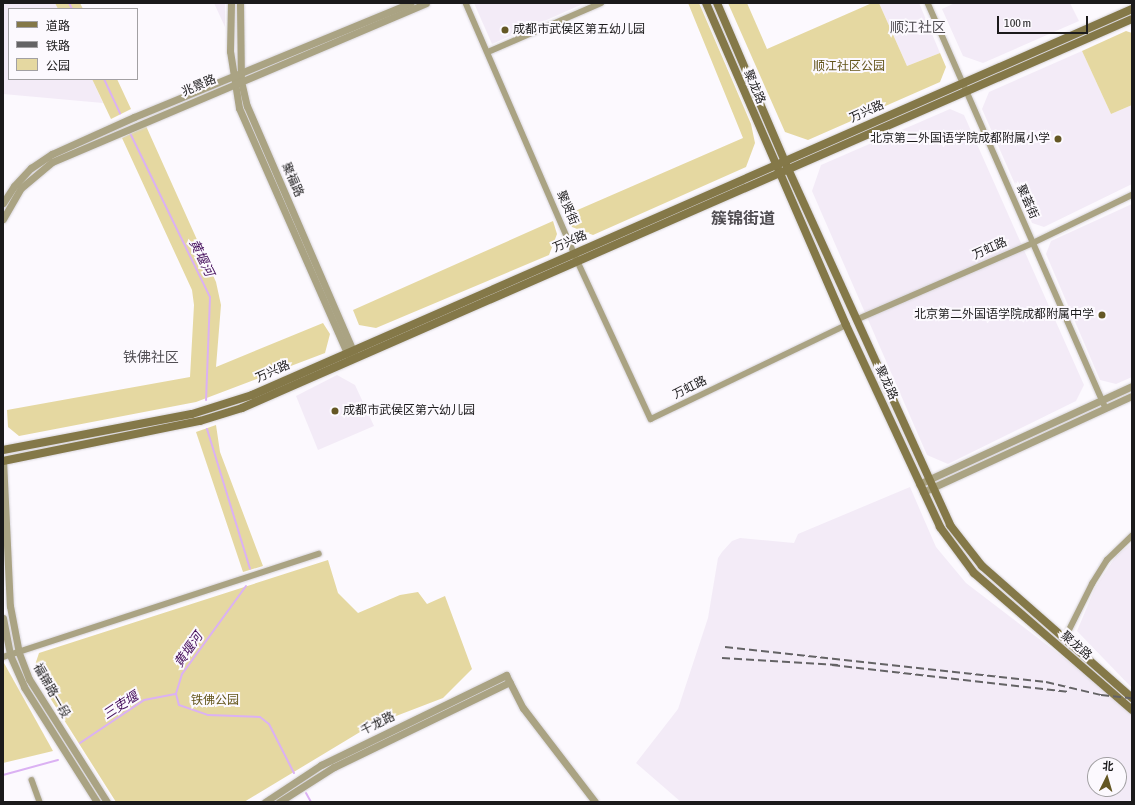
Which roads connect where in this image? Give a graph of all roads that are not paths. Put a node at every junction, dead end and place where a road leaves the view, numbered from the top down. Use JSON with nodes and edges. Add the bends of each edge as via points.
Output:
{"nodes":[{"id":1,"x":230,"y":3,"type":"edge"},
{"id":2,"x":240,"y":3,"type":"edge"},
{"id":3,"x":410,"y":3,"type":"edge"},
{"id":4,"x":426,"y":3,"type":"edge"},
{"id":5,"x":466,"y":3,"type":"edge"},
{"id":6,"x":601,"y":3,"type":"edge"},
{"id":7,"x":706,"y":3,"type":"edge"},
{"id":8,"x":717,"y":3,"type":"edge"},
{"id":9,"x":928,"y":3,"type":"edge"},
{"id":10,"x":1132,"y":9,"type":"edge"},
{"id":11,"x":1132,"y":19,"type":"edge"},
{"id":12,"x":488,"y":52,"type":"junction"},
{"id":13,"x":237,"y":79,"type":"junction"},
{"id":14,"x":963,"y":83,"type":"junction"},
{"id":15,"x":967,"y":92,"type":"junction"},
{"id":16,"x":786,"y":162,"type":"junction"},
{"id":17,"x":775,"y":167,"type":"junction"},
{"id":18,"x":789,"y":171,"type":"junction"},
{"id":19,"x":780,"y":174,"type":"junction"},
{"id":20,"x":1132,"y":195,"type":"edge"},
{"id":21,"x":3,"y":203,"type":"edge"},
{"id":22,"x":3,"y":219,"type":"edge"},
{"id":23,"x":1032,"y":243,"type":"junction"},
{"id":24,"x":574,"y":253,"type":"junction"},
{"id":25,"x":578,"y":262,"type":"junction"},
{"id":26,"x":856,"y":320,"type":"junction"},
{"id":27,"x":846,"y":326,"type":"junction"},
{"id":28,"x":350,"y":351,"type":"junction"},
{"id":29,"x":354,"y":360,"type":"junction"},
{"id":30,"x":1132,"y":386,"type":"edge"},
{"id":31,"x":1132,"y":396,"type":"edge"},
{"id":32,"x":1102,"y":400,"type":"junction"},
{"id":33,"x":1106,"y":408,"type":"junction"},
{"id":34,"x":651,"y":419,"type":"joint"},
{"id":35,"x":3,"y":450,"type":"edge"},
{"id":36,"x":3,"y":460,"type":"edge"},
{"id":37,"x":919,"y":484,"type":"junction"},
{"id":38,"x":930,"y":485,"type":"junction"},
{"id":39,"x":923,"y":492,"type":"junction"},
{"id":40,"x":1132,"y":536,"type":"edge"},
{"id":41,"x":319,"y":554,"type":"dead end"},
{"id":42,"x":3,"y":618,"type":"edge"},
{"id":43,"x":1064,"y":640,"type":"junction"},
{"id":44,"x":19,"y":653,"type":"junction"},
{"id":45,"x":7,"y":656,"type":"edge"},
{"id":46,"x":508,"y":679,"type":"junction"},
{"id":47,"x":1132,"y":698,"type":"edge"},
{"id":48,"x":1132,"y":710,"type":"edge"},
{"id":49,"x":32,"y":780,"type":"dead end"},
{"id":50,"x":40,"y":802,"type":"edge"},
{"id":51,"x":97,"y":802,"type":"edge"},
{"id":52,"x":107,"y":802,"type":"edge"},
{"id":53,"x":265,"y":802,"type":"edge"},
{"id":54,"x":279,"y":802,"type":"edge"},
{"id":55,"x":595,"y":802,"type":"edge"}],
"edges":[{"from":1,"to":13,"type":"street","via":[[230,51]]},
{"from":2,"to":13,"type":"street","name":"聚福路"},
{"from":3,"to":13,"type":"street","name":"兆景路"},
{"from":4,"to":13,"type":"street","name":"兆景路"},
{"from":5,"to":12,"type":"street","name":"聚贤街"},
{"from":6,"to":12,"type":"street"},
{"from":7,"to":17,"type":"main road","name":"聚龙路"},
{"from":8,"to":16,"type":"main road","name":"聚龙路"},
{"from":9,"to":14,"type":"street","name":"聚荟街"},
{"from":10,"to":14,"type":"main road","name":"万兴路"},
{"from":11,"to":15,"type":"main road"},
{"from":12,"to":24,"type":"street","name":"聚贤街"},
{"from":13,"to":21,"type":"street","name":"兆景路","via":[[134,117],[52,154],[31,168],[14,186]]},
{"from":13,"to":22,"type":"street","name":"兆景路","via":[[52,162],[21,188]]},
{"from":13,"to":28,"type":"street","name":"聚福路"},
{"from":14,"to":15,"type":"street","name":"聚荟街"},
{"from":14,"to":16,"type":"main road","name":"万兴路"},
{"from":15,"to":18,"type":"main road"},
{"from":15,"to":23,"type":"street","name":"聚荟街"},
{"from":16,"to":17,"type":"main road","name":"万兴路"},
{"from":16,"to":18,"type":"main road","name":"聚龙路"},
{"from":17,"to":19,"type":"main road","name":"聚龙路"},
{"from":17,"to":24,"type":"main road","name":"万兴路"},
{"from":18,"to":19,"type":"main road"},
{"from":18,"to":26,"type":"main road","name":"聚龙路"},
{"from":19,"to":25,"type":"main road"},
{"from":19,"to":27,"type":"main road","name":"聚龙路"},
{"from":20,"to":23,"type":"street","name":"万虹路"},
{"from":23,"to":26,"type":"street","name":"万虹路"},
{"from":23,"to":32,"type":"street","name":"聚荟街"},
{"from":24,"to":25,"type":"street","name":"聚贤街"},
{"from":24,"to":28,"type":"main road","name":"万兴路"},
{"from":25,"to":29,"type":"main road"},
{"from":25,"to":34,"type":"street","name":"聚贤街"},
{"from":26,"to":38,"type":"main road","name":"聚龙路"},
{"from":27,"to":34,"type":"street","name":"万虹路"},
{"from":27,"to":37,"type":"main road","name":"聚龙路"},
{"from":28,"to":29,"type":"street","name":"聚福路"},
{"from":28,"to":35,"type":"main road","name":"万兴路","via":[[252,395],[207,410]]},
{"from":29,"to":36,"type":"main road","via":[[220,416]]},
{"from":30,"to":32,"type":"street"},
{"from":31,"to":33,"type":"street"},
{"from":32,"to":33,"type":"street","name":"聚荟街"},
{"from":32,"to":38,"type":"street"},
{"from":33,"to":38,"type":"street"},
{"from":36,"to":44,"type":"street","name":"福锦路一段","via":[[10,606]]},
{"from":37,"to":38,"type":"street"},
{"from":37,"to":39,"type":"main road","name":"聚龙路"},
{"from":38,"to":39,"type":"street"},
{"from":38,"to":43,"type":"main road","name":"聚龙路","via":[[950,526],[982,566]]},
{"from":39,"to":48,"type":"main road","name":"聚龙路","via":[[940,527],[974,573]]},
{"from":40,"to":43,"type":"street","via":[[1107,560]]},
{"from":41,"to":44,"type":"street"},
{"from":42,"to":45,"type":"street","name":"福锦路一段"},
{"from":43,"to":47,"type":"main road","name":"聚龙路"},
{"from":44,"to":45,"type":"street"},
{"from":44,"to":52,"type":"street","name":"福锦路一段","via":[[29,679]]},
{"from":45,"to":51,"type":"street","name":"福锦路一段"},
{"from":46,"to":53,"type":"street","name":"千龙路","via":[[321,764]]},
{"from":46,"to":54,"type":"street","name":"千龙路","via":[[334,766]]},
{"from":46,"to":55,"type":"street","via":[[523,708]]},
{"from":49,"to":50,"type":"street"}]}
